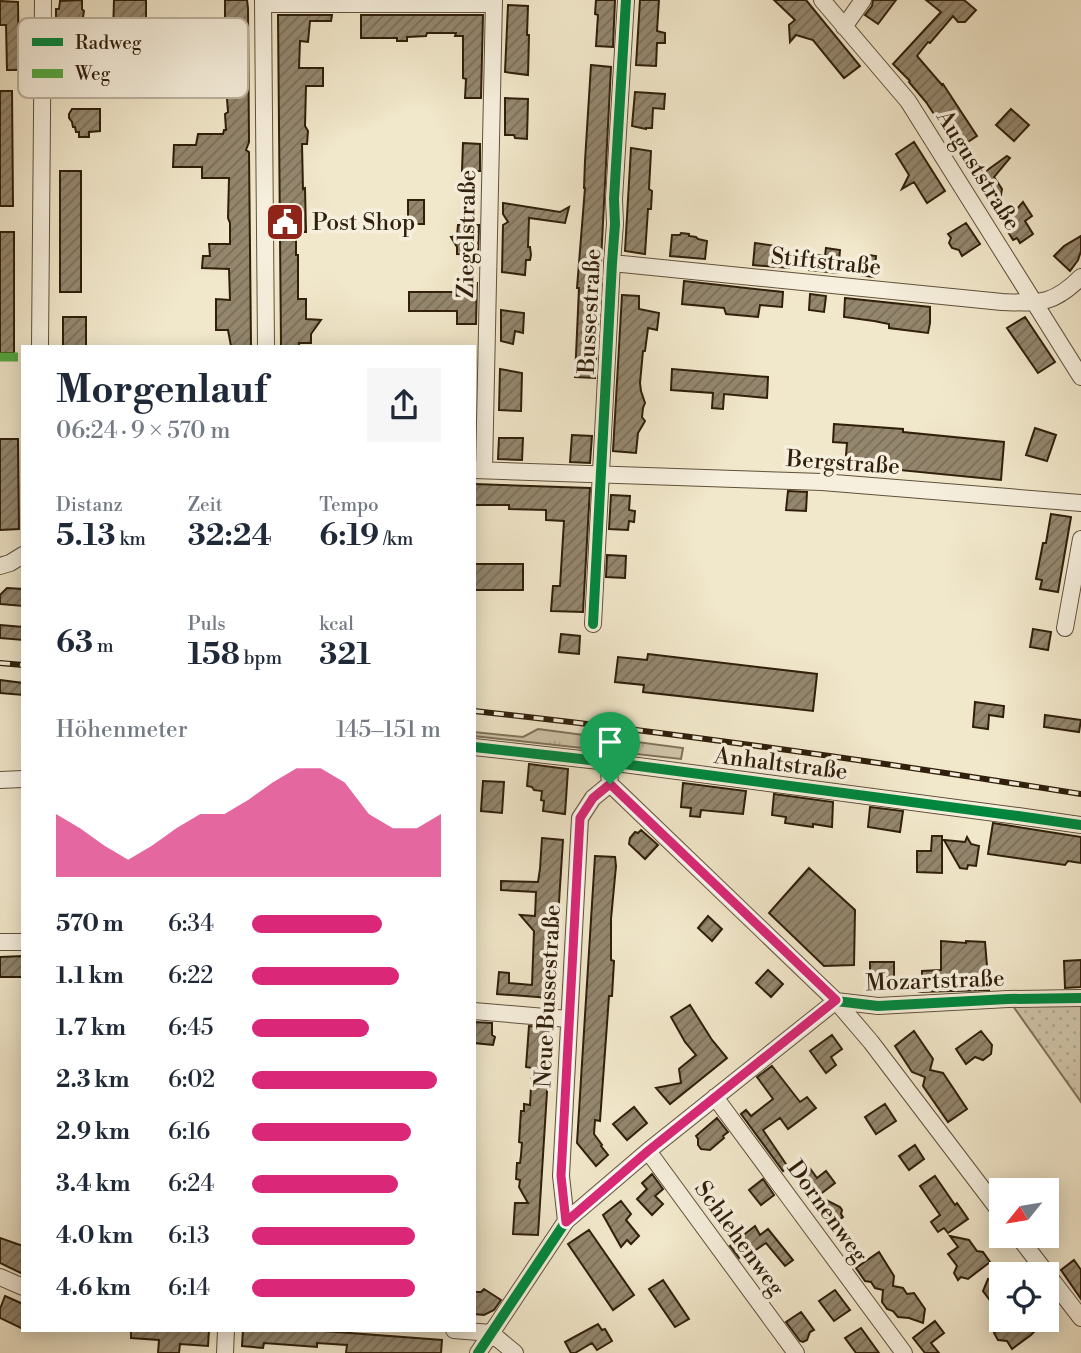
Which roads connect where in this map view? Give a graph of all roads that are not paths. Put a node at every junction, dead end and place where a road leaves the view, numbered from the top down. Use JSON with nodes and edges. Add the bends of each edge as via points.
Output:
{"nodes":[{"id":1,"x":43,"y":0,"type":"edge"},
{"id":2,"x":626,"y":0,"type":"edge"},
{"id":3,"x":821,"y":0,"type":"edge"},
{"id":4,"x":863,"y":0,"type":"edge"},
{"id":5,"x":263,"y":2,"type":"edge"},
{"id":6,"x":493,"y":2,"type":"edge"},
{"id":7,"x":43,"y":18,"type":"edge"},
{"id":8,"x":844,"y":27,"type":"junction"},
{"id":9,"x":42,"y":98,"type":"edge"},
{"id":10,"x":612,"y":263,"type":"junction"},
{"id":11,"x":1081,"y":277,"type":"edge"},
{"id":12,"x":1036,"y":303,"type":"junction"},
{"id":13,"x":40,"y":345,"type":"edge"},
{"id":14,"x":266,"y":345,"type":"edge"},
{"id":15,"x":1081,"y":377,"type":"edge"},
{"id":16,"x":479,"y":470,"type":"edge"},
{"id":17,"x":601,"y":475,"type":"junction"},
{"id":18,"x":1081,"y":503,"type":"edge"},
{"id":19,"x":1081,"y":539,"type":"edge"},
{"id":20,"x":21,"y":556,"type":"edge"},
{"id":21,"x":0,"y":566,"type":"edge"},
{"id":22,"x":593,"y":624,"type":"dead end"},
{"id":23,"x":1065,"y":628,"type":"dead end"},
{"id":24,"x":476,"y":747,"type":"edge"},
{"id":25,"x":608,"y":762,"type":"junction"},
{"id":26,"x":21,"y":779,"type":"edge"},
{"id":27,"x":0,"y":780,"type":"edge"},
{"id":28,"x":610,"y":784,"type":"junction"},
{"id":29,"x":1081,"y":825,"type":"edge"},
{"id":30,"x":21,"y":942,"type":"edge"},
{"id":31,"x":0,"y":943,"type":"edge"},
{"id":32,"x":1081,"y":998,"type":"edge"},
{"id":33,"x":836,"y":1000,"type":"junction"},
{"id":34,"x":476,"y":1011,"type":"edge"},
{"id":35,"x":568,"y":1019,"type":"junction"},
{"id":36,"x":715,"y":1097,"type":"junction"},
{"id":37,"x":648,"y":1151,"type":"junction"},
{"id":38,"x":989,"y":1197,"type":"edge"},
{"id":39,"x":566,"y":1222,"type":"junction"},
{"id":40,"x":1027,"y":1248,"type":"edge"},
{"id":41,"x":0,"y":1276,"type":"edge"},
{"id":42,"x":21,"y":1286,"type":"edge"},
{"id":43,"x":1081,"y":1318,"type":"edge"},
{"id":44,"x":226,"y":1332,"type":"edge"},
{"id":45,"x":476,"y":1332,"type":"edge"},
{"id":46,"x":491,"y":1333,"type":"junction"},
{"id":47,"x":225,"y":1353,"type":"edge"},
{"id":48,"x":478,"y":1353,"type":"edge"},
{"id":49,"x":515,"y":1353,"type":"edge"},
{"id":50,"x":796,"y":1353,"type":"edge"},
{"id":51,"x":904,"y":1353,"type":"edge"}],
"edges":[{"from":1,"to":7,"type":"street"},
{"from":2,"to":10,"type":"street","name":"Bussestraße"},
{"from":3,"to":8,"type":"street","name":"Auguststraße"},
{"from":4,"to":8,"type":"street"},
{"from":5,"to":6,"type":"street"},
{"from":5,"to":14,"type":"street"},
{"from":6,"to":16,"type":"street","name":"Ziegelstraße"},
{"from":8,"to":12,"type":"street","name":"Auguststraße","via":[[908,101]]},
{"from":9,"to":13,"type":"street"},
{"from":10,"to":12,"type":"street","name":"Stiftstraße"},
{"from":10,"to":17,"type":"street","name":"Bussestraße"},
{"from":11,"to":12,"type":"street","via":[[1062,295]]},
{"from":12,"to":15,"type":"street","name":"Auguststraße"},
{"from":16,"to":17,"type":"street","name":"Bergstraße"},
{"from":17,"to":18,"type":"street","name":"Bergstraße","via":[[822,482]]},
{"from":17,"to":22,"type":"street","name":"Bussestraße"},
{"from":19,"to":23,"type":"street"},
{"from":20,"to":21,"type":"street"},
{"from":24,"to":25,"type":"street","name":"Anhaltstraße"},
{"from":25,"to":28,"type":"street"},
{"from":25,"to":29,"type":"street","name":"Anhaltstraße"},
{"from":26,"to":27,"type":"street"},
{"from":28,"to":33,"type":"street"},
{"from":28,"to":35,"type":"street","name":"Neue Bussestraße","via":[[580,818]]},
{"from":30,"to":31,"type":"street"},
{"from":32,"to":33,"type":"street","name":"Mozartstraße","via":[[878,1006]]},
{"from":33,"to":36,"type":"street","name":"Mozartstraße"},
{"from":33,"to":38,"type":"street"},
{"from":34,"to":35,"type":"street"},
{"from":35,"to":39,"type":"street","name":"Neue Bussestraße","via":[[561,1176]]},
{"from":36,"to":37,"type":"street","name":"Mozartstraße"},
{"from":36,"to":51,"type":"street","name":"Dornenweg"},
{"from":37,"to":39,"type":"street","name":"Mozartstraße"},
{"from":37,"to":50,"type":"street","name":"Schlehenweg"},
{"from":39,"to":46,"type":"street","name":"Mozartstraße"},
{"from":40,"to":43,"type":"street"},
{"from":41,"to":42,"type":"street"},
{"from":44,"to":47,"type":"street"},
{"from":45,"to":46,"type":"street"},
{"from":46,"to":48,"type":"street","name":"Mozartstraße"},
{"from":46,"to":49,"type":"street"}]}
